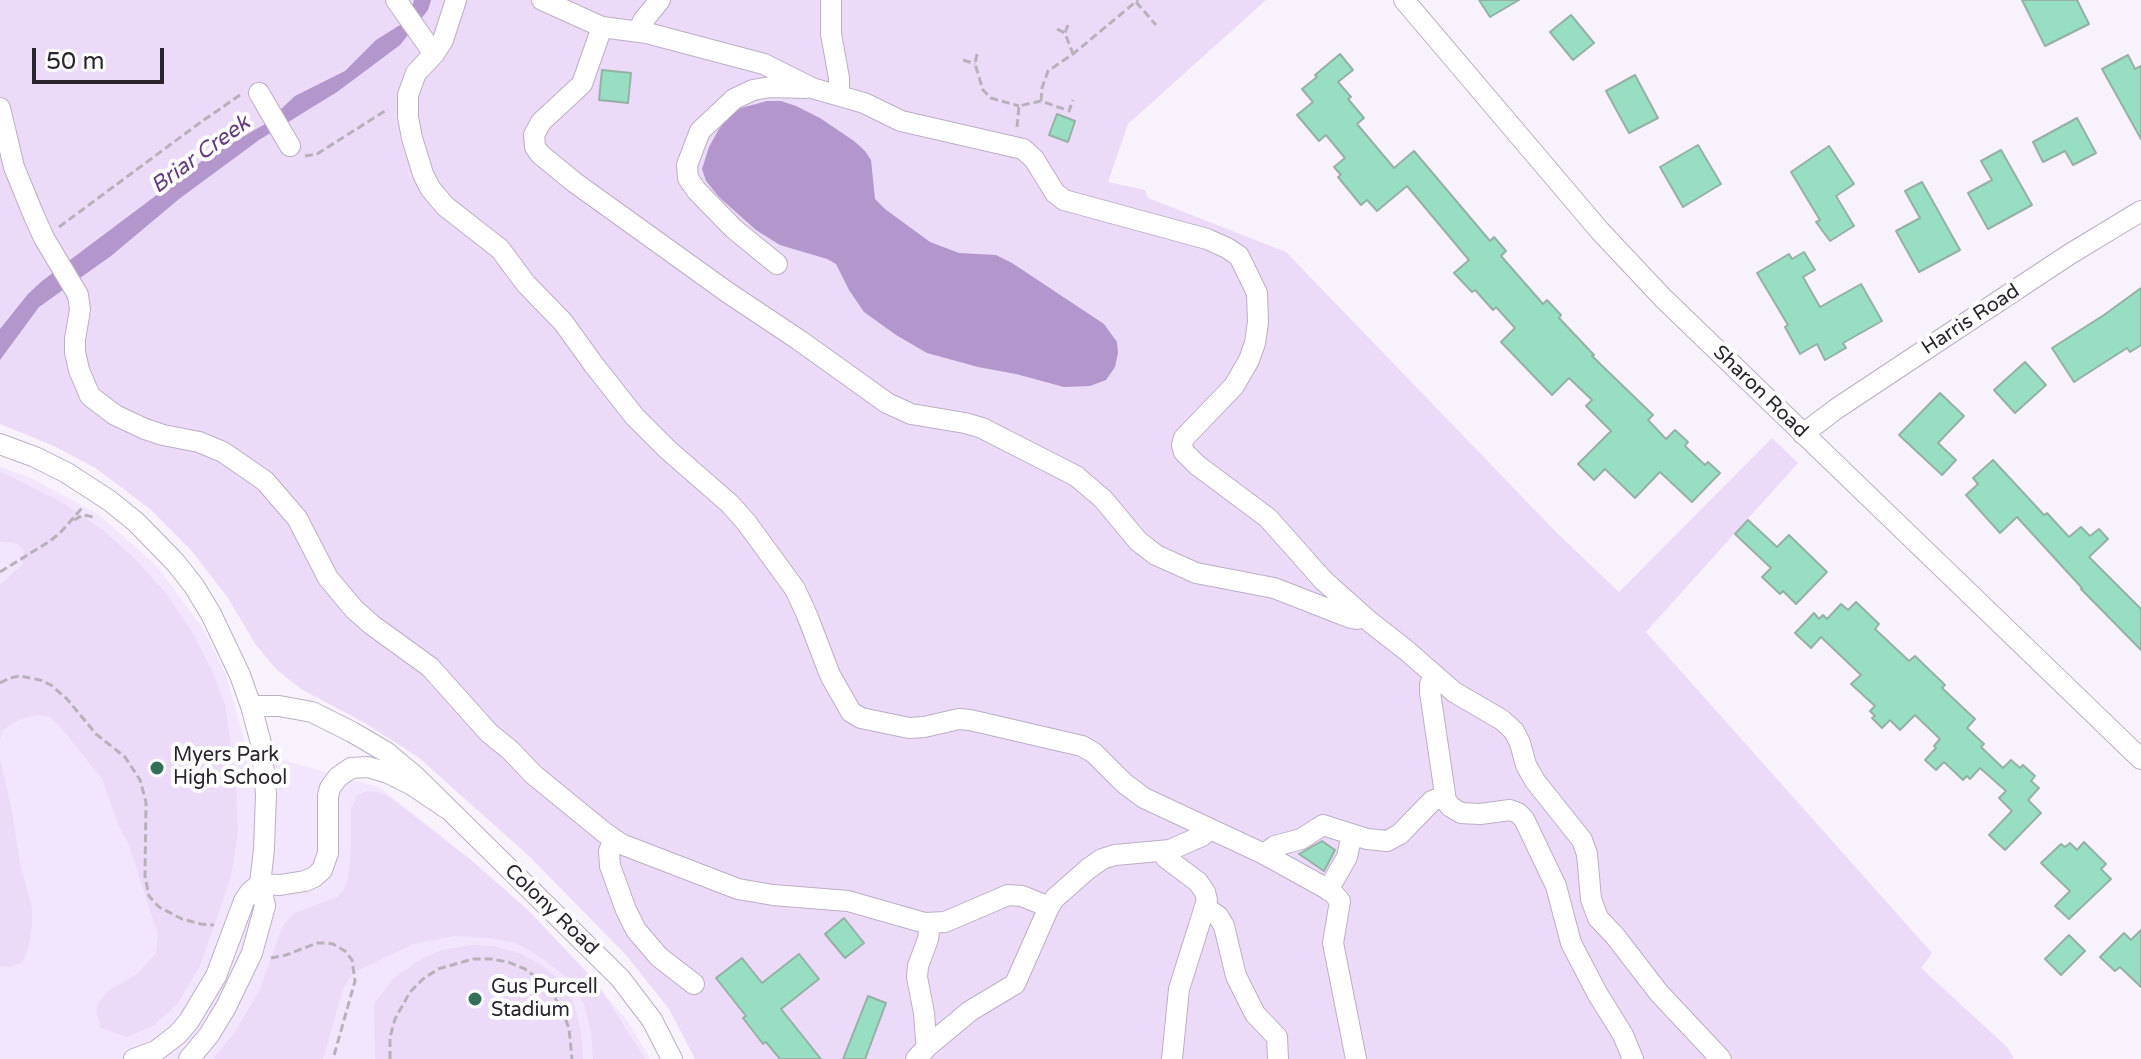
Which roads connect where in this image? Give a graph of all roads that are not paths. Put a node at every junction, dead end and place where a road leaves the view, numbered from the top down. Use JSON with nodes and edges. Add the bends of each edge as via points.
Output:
{"nodes":[{"id":1,"x":456,"y":0,"type":"edge"},
{"id":2,"x":542,"y":0,"type":"edge"},
{"id":3,"x":660,"y":0,"type":"edge"},
{"id":4,"x":831,"y":0,"type":"edge"},
{"id":5,"x":1404,"y":0,"type":"edge"},
{"id":6,"x":397,"y":1,"type":"edge"},
{"id":7,"x":602,"y":27,"type":"junction"},
{"id":8,"x":638,"y":32,"type":"junction"},
{"id":9,"x":430,"y":49,"type":"junction"},
{"id":10,"x":808,"y":86,"type":"junction"},
{"id":11,"x":259,"y":93,"type":"road end"},
{"id":12,"x":839,"y":95,"type":"junction"},
{"id":13,"x":0,"y":108,"type":"edge"},
{"id":14,"x":290,"y":146,"type":"road end"},
{"id":15,"x":2140,"y":215,"type":"edge"},
{"id":16,"x":777,"y":264,"type":"dead end"},
{"id":17,"x":1803,"y":434,"type":"junction"},
{"id":18,"x":0,"y":444,"type":"edge"},
{"id":19,"x":1362,"y":615,"type":"junction"},
{"id":20,"x":1435,"y":676,"type":"junction"},
{"id":21,"x":251,"y":706,"type":"junction"},
{"id":22,"x":2141,"y":759,"type":"edge"},
{"id":23,"x":1444,"y":796,"type":"junction"},
{"id":24,"x":446,"y":808,"type":"junction"},
{"id":25,"x":1210,"y":829,"type":"junction"},
{"id":26,"x":1352,"y":834,"type":"junction"},
{"id":27,"x":614,"y":839,"type":"junction"},
{"id":28,"x":1164,"y":852,"type":"junction"},
{"id":29,"x":1264,"y":854,"type":"junction"},
{"id":30,"x":260,"y":884,"type":"junction"},
{"id":31,"x":1328,"y":890,"type":"junction"},
{"id":32,"x":1049,"y":907,"type":"junction"},
{"id":33,"x":1206,"y":908,"type":"junction"},
{"id":34,"x":930,"y":924,"type":"junction"},
{"id":35,"x":694,"y":984,"type":"dead end"},
{"id":36,"x":922,"y":1005,"type":"junction"},
{"id":37,"x":961,"y":1018,"type":"junction"},
{"id":38,"x":922,"y":1052,"type":"edge"},
{"id":39,"x":134,"y":1059,"type":"edge"},
{"id":40,"x":189,"y":1059,"type":"edge"},
{"id":41,"x":672,"y":1059,"type":"edge"},
{"id":42,"x":1172,"y":1059,"type":"edge"},
{"id":43,"x":1278,"y":1059,"type":"edge"},
{"id":44,"x":1356,"y":1059,"type":"edge"},
{"id":45,"x":1633,"y":1059,"type":"edge"},
{"id":46,"x":1721,"y":1059,"type":"edge"}],
"edges":[{"from":1,"to":9,"type":"street","via":[[446,33]]},
{"from":2,"to":7,"type":"street"},
{"from":3,"to":8,"type":"street"},
{"from":4,"to":12,"type":"street"},
{"from":5,"to":17,"type":"street","name":"Sharon Road","via":[[1600,231]]},
{"from":6,"to":9,"type":"street"},
{"from":7,"to":8,"type":"street"},
{"from":7,"to":19,"type":"street","via":[[582,84],[534,135],[540,154],[574,182],[887,403],[911,414],[982,428],[1076,476],[1138,541],[1165,560],[1196,573],[1274,588],[1351,618]]},
{"from":8,"to":10,"type":"street","via":[[764,64]]},
{"from":9,"to":25,"type":"street","via":[[414,78],[408,105],[416,154],[433,194],[500,249],[642,424],[746,522],[795,589],[830,675],[854,715],[914,729],[970,720],[1082,746],[1137,793]]},
{"from":10,"to":12,"type":"street"},
{"from":10,"to":16,"type":"street","via":[[762,88],[734,99],[700,131],[687,165],[696,190]]},
{"from":11,"to":14,"type":"street"},
{"from":12,"to":19,"type":"street","via":[[901,121],[1016,147],[1030,153],[1064,200],[1207,239],[1242,261],[1258,300],[1253,351],[1234,386],[1186,435],[1183,449],[1268,518]]},
{"from":13,"to":27,"type":"street","via":[[17,175],[48,245],[77,292],[75,352],[93,400],[145,429],[223,452],[265,481],[293,512],[328,578],[354,609],[430,667],[489,733]]},
{"from":15,"to":17,"type":"street","name":"Harris Road","via":[[2070,254]]},
{"from":17,"to":22,"type":"street","name":"Sharon Road"},
{"from":18,"to":21,"type":"street","via":[[86,485],[157,542],[211,614]]},
{"from":19,"to":20,"type":"street"},
{"from":20,"to":23,"type":"street","via":[[1430,692]]},
{"from":20,"to":46,"type":"street","via":[[1514,731],[1535,781],[1582,840],[1598,918]]},
{"from":21,"to":24,"type":"street","name":"Colony Road","via":[[290,707],[329,719],[386,752]]},
{"from":21,"to":30,"type":"street","via":[[266,794]]},
{"from":23,"to":26,"type":"street","via":[[1390,840]]},
{"from":23,"to":45,"type":"street","via":[[1461,813],[1510,810],[1524,819],[1556,886],[1571,943]]},
{"from":24,"to":30,"type":"street","name":"Colony Road","via":[[388,773],[351,768],[330,788],[328,853],[322,870],[305,881]]},
{"from":24,"to":41,"type":"street","name":"Colony Road","via":[[620,978],[652,1020]]},
{"from":25,"to":28,"type":"street"},
{"from":25,"to":29,"type":"street"},
{"from":26,"to":29,"type":"street","via":[[1323,825]]},
{"from":26,"to":31,"type":"street","via":[[1347,857]]},
{"from":27,"to":34,"type":"street","via":[[738,889],[848,901]]},
{"from":27,"to":35,"type":"street","via":[[610,866],[636,930],[659,957]]},
{"from":28,"to":32,"type":"street","via":[[1102,859]]},
{"from":28,"to":33,"type":"street","via":[[1203,887]]},
{"from":29,"to":31,"type":"street"},
{"from":30,"to":39,"type":"street","via":[[244,901],[216,976],[189,1021],[156,1051]]},
{"from":30,"to":40,"type":"street","via":[[265,906],[252,953],[226,1007]]},
{"from":31,"to":44,"type":"street","via":[[1340,901],[1333,943]]},
{"from":32,"to":34,"type":"street","via":[[1008,895]]},
{"from":32,"to":37,"type":"street","via":[[1017,981]]},
{"from":33,"to":42,"type":"street","via":[[1179,989]]},
{"from":33,"to":43,"type":"street","via":[[1224,926],[1236,976],[1255,1014],[1277,1037]]},
{"from":34,"to":36,"type":"street","via":[[917,971]]},
{"from":36,"to":37,"type":"street"},
{"from":36,"to":38,"type":"street"},
{"from":37,"to":38,"type":"street"}]}
